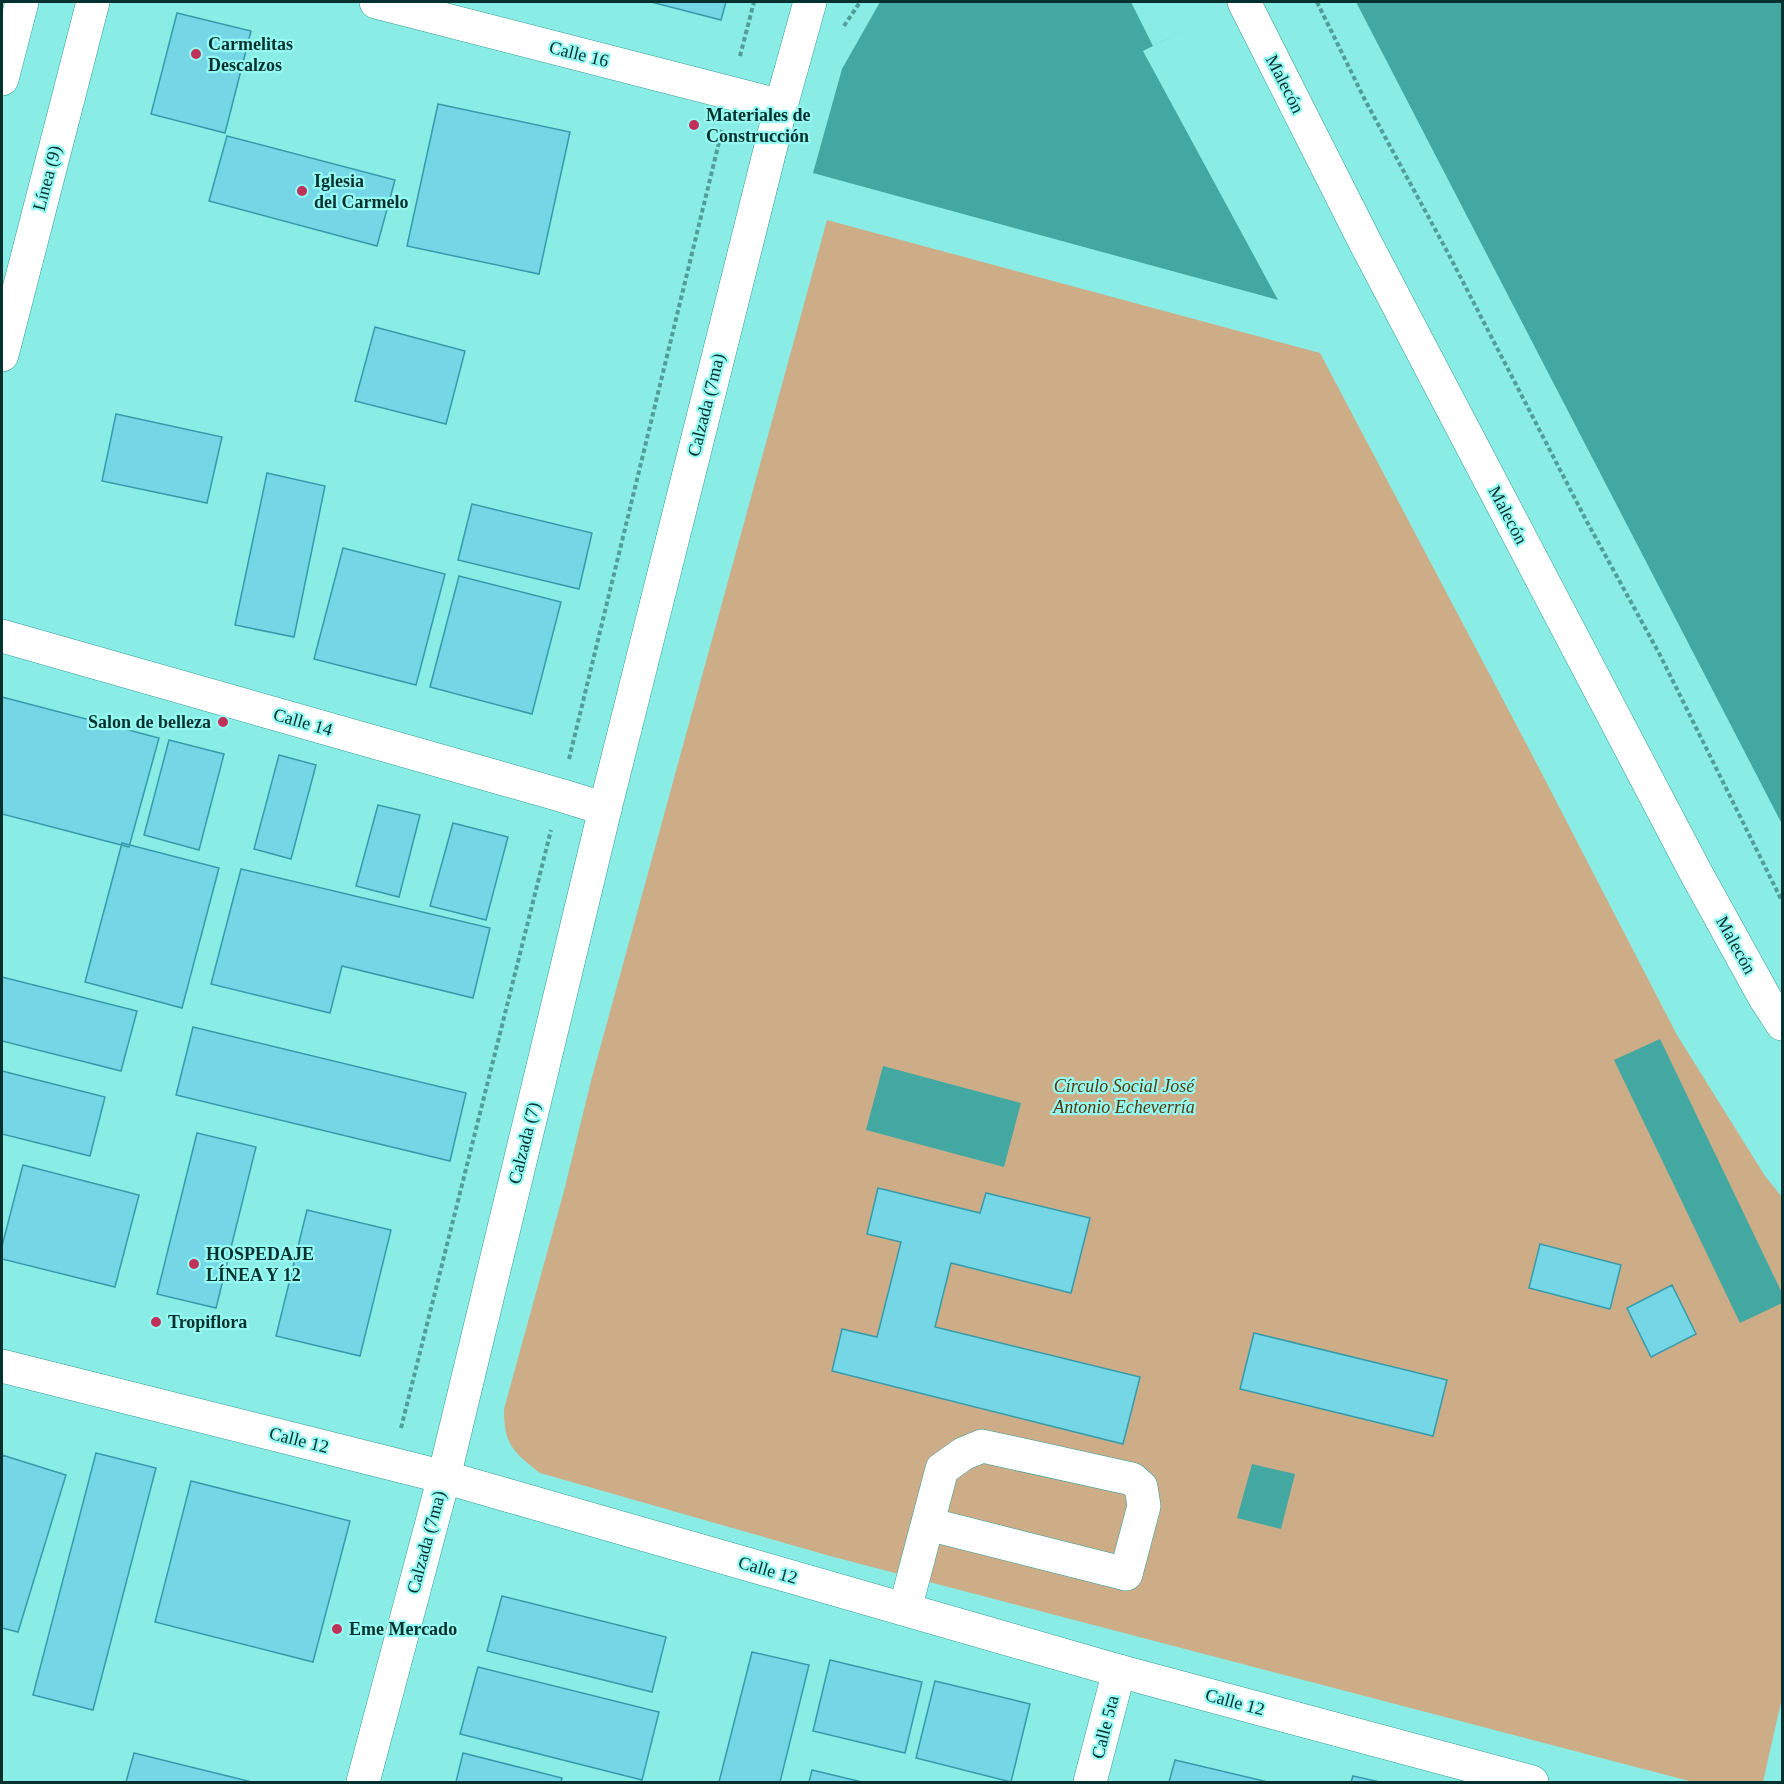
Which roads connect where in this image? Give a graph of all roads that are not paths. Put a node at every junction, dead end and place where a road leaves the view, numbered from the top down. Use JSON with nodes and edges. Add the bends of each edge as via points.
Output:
{"nodes":[{"id":1,"x":22,"y":2,"type":"edge"},
{"id":2,"x":93,"y":2,"type":"edge"},
{"id":3,"x":376,"y":2,"type":"edge"},
{"id":4,"x":810,"y":2,"type":"edge"},
{"id":5,"x":1244,"y":2,"type":"edge"},
{"id":6,"x":2,"y":79,"type":"edge"},
{"id":7,"x":781,"y":106,"type":"junction"},
{"id":8,"x":2,"y":355,"type":"edge"},
{"id":9,"x":2,"y":636,"type":"edge"},
{"id":10,"x":605,"y":809,"type":"junction"},
{"id":11,"x":1782,"y":1024,"type":"edge"},
{"id":12,"x":2,"y":1366,"type":"edge"},
{"id":13,"x":444,"y":1477,"type":"junction"},
{"id":14,"x":928,"y":1524,"type":"junction"},
{"id":15,"x":905,"y":1609,"type":"junction"},
{"id":16,"x":1119,"y":1671,"type":"junction"},
{"id":17,"x":363,"y":1782,"type":"edge"},
{"id":18,"x":1090,"y":1782,"type":"edge"},
{"id":19,"x":1532,"y":1782,"type":"edge"}],
"edges":[{"from":1,"to":6,"type":"main road"},
{"from":2,"to":8,"type":"main road","name":"Línea (9)"},
{"from":3,"to":7,"type":"main road","name":"Calle 16"},
{"from":4,"to":7,"type":"main road","name":"Calzada (7ma)"},
{"from":5,"to":11,"type":"main road","name":"Malecón","via":[[1690,863]]},
{"from":7,"to":10,"type":"main road","name":"Calzada (7ma)"},
{"from":9,"to":10,"type":"main road","name":"Calle 14"},
{"from":10,"to":13,"type":"main road","name":"Calzada (7)"},
{"from":12,"to":13,"type":"main road","name":"Calle 12"},
{"from":13,"to":15,"type":"main road","name":"Calle 12"},
{"from":13,"to":17,"type":"main road","name":"Calzada (7ma)"},
{"from":14,"to":14,"type":"main road","via":[[1126,1574],[1144,1506],[1141,1487],[1132,1479],[981,1446],[942,1469]]},
{"from":14,"to":15,"type":"main road"},
{"from":15,"to":16,"type":"main road","name":"Calle 12"},
{"from":16,"to":18,"type":"main road","name":"Calle 5ta"},
{"from":16,"to":19,"type":"main road","name":"Calle 12"}]}
